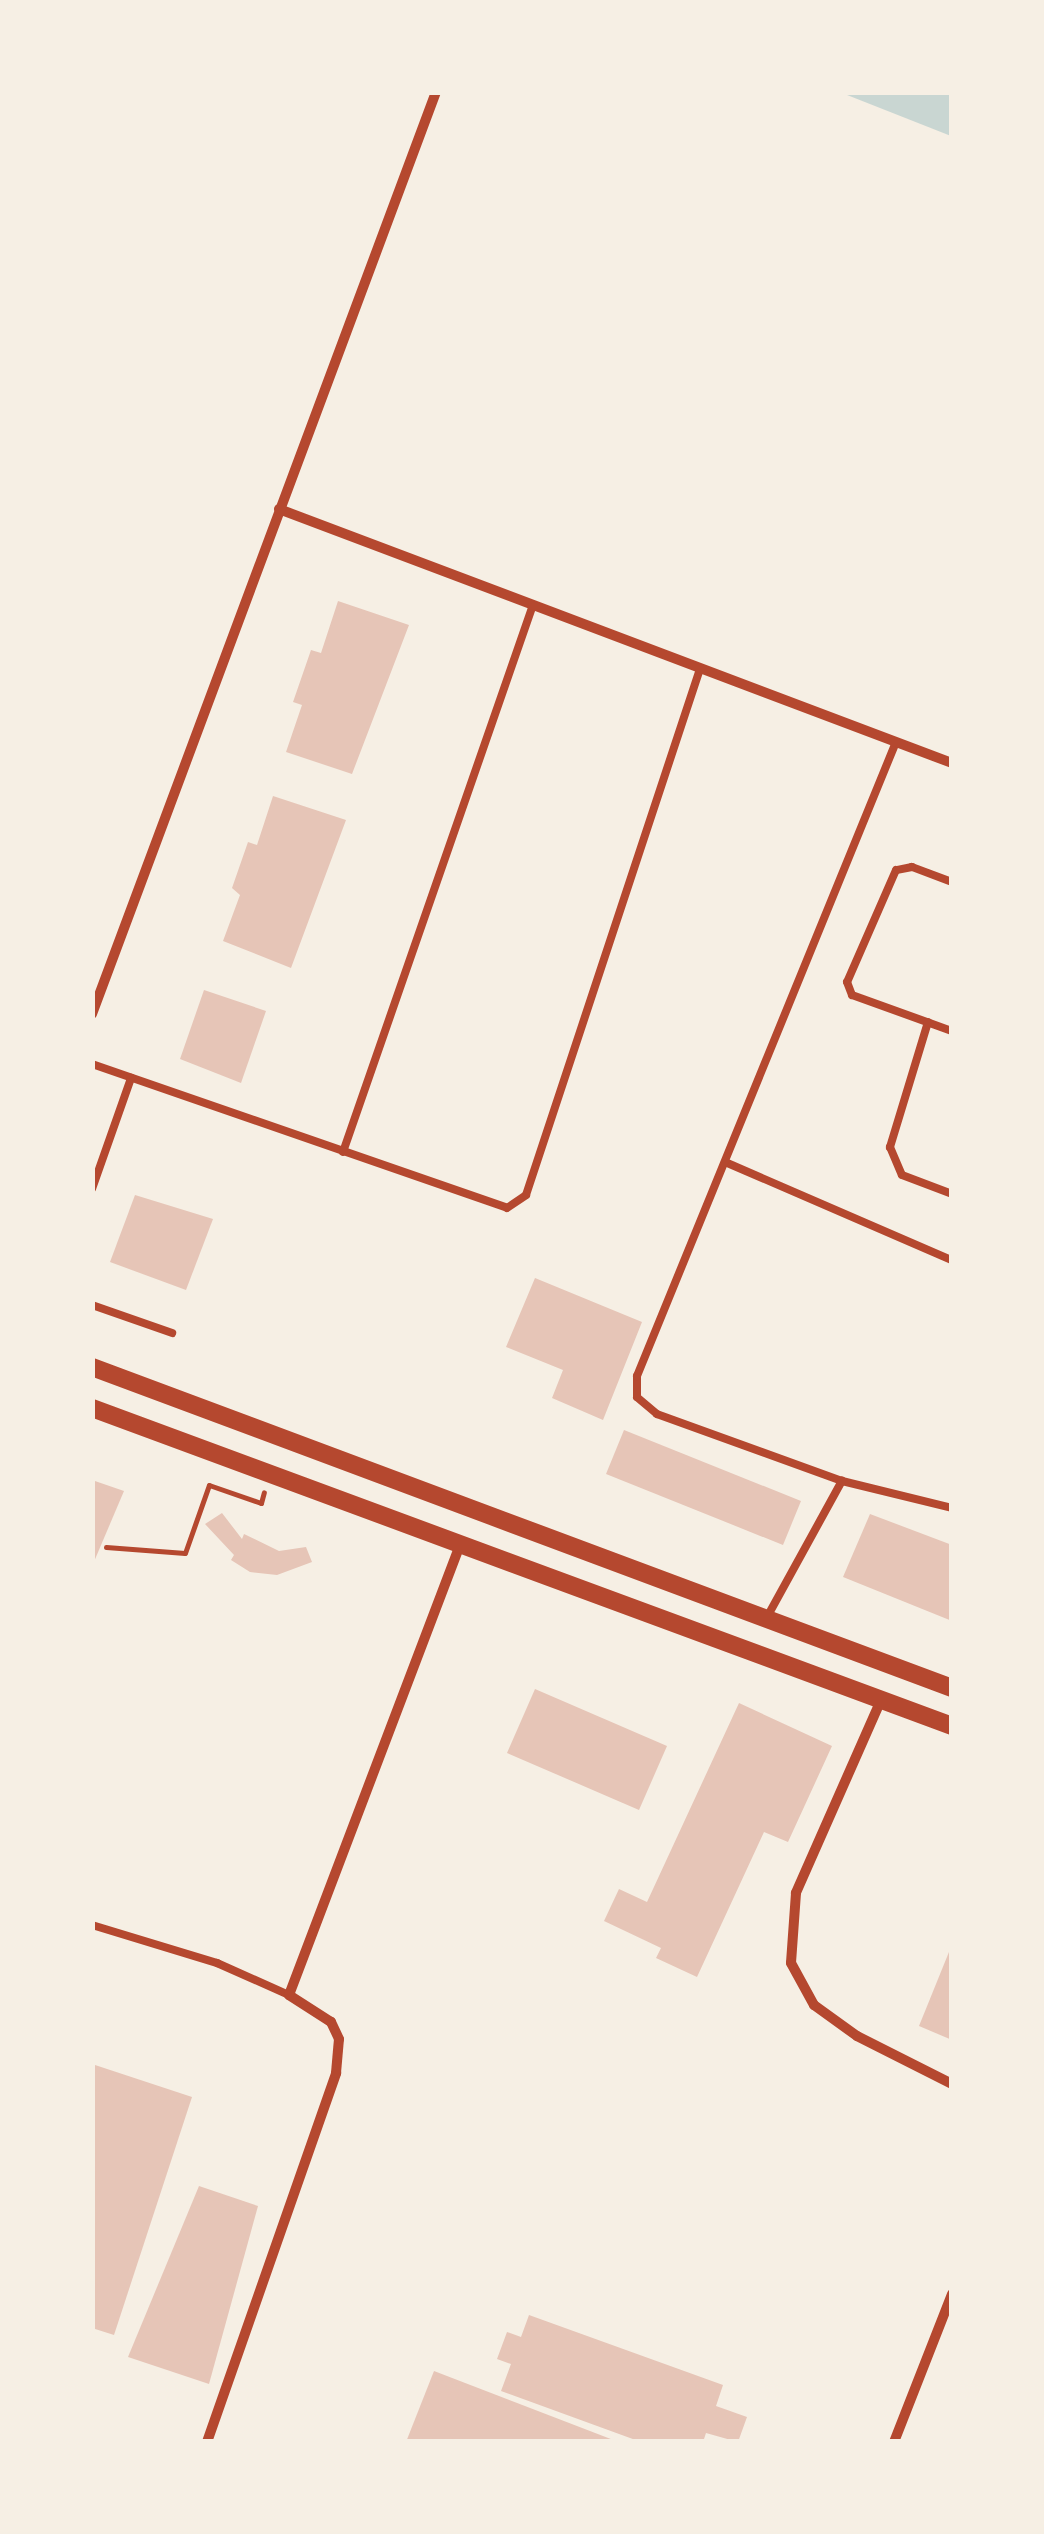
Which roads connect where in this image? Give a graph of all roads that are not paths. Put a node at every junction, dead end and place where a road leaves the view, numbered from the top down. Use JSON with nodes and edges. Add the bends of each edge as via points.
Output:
{"nodes":[{"id":1,"x":436,"y":92,"type":"edge"},
{"id":2,"x":279,"y":509,"type":"junction"},
{"id":3,"x":533,"y":605,"type":"junction"},
{"id":4,"x":700,"y":669,"type":"junction"},
{"id":5,"x":896,"y":742,"type":"junction"},
{"id":6,"x":952,"y":763,"type":"edge"},
{"id":7,"x":952,"y":882,"type":"edge"},
{"id":8,"x":92,"y":1014,"type":"edge"},
{"id":9,"x":928,"y":1022,"type":"junction"},
{"id":10,"x":952,"y":1031,"type":"edge"},
{"id":11,"x":92,"y":1064,"type":"edge"},
{"id":12,"x":131,"y":1078,"type":"junction"},
{"id":13,"x":343,"y":1152,"type":"junction"},
{"id":14,"x":725,"y":1162,"type":"junction"},
{"id":15,"x":92,"y":1189,"type":"edge"},
{"id":16,"x":952,"y":1194,"type":"edge"},
{"id":17,"x":952,"y":1260,"type":"edge"},
{"id":18,"x":92,"y":1305,"type":"edge"},
{"id":19,"x":172,"y":1334,"type":"dead end"},
{"id":20,"x":92,"y":1368,"type":"edge"},
{"id":21,"x":92,"y":1408,"type":"edge"},
{"id":22,"x":842,"y":1482,"type":"junction"},
{"id":23,"x":952,"y":1508,"type":"edge"},
{"id":24,"x":460,"y":1544,"type":"junction"},
{"id":25,"x":766,"y":1619,"type":"junction"},
{"id":26,"x":952,"y":1688,"type":"edge"},
{"id":27,"x":881,"y":1700,"type":"junction"},
{"id":28,"x":952,"y":1726,"type":"edge"},
{"id":29,"x":92,"y":1924,"type":"edge"},
{"id":30,"x":289,"y":1995,"type":"junction"},
{"id":31,"x":952,"y":2084,"type":"edge"},
{"id":32,"x":952,"y":2294,"type":"edge"},
{"id":33,"x":207,"y":2442,"type":"edge"},
{"id":34,"x":894,"y":2442,"type":"edge"}],
"edges":[{"from":1,"to":2,"type":"street"},
{"from":2,"to":3,"type":"street"},
{"from":2,"to":8,"type":"street"},
{"from":3,"to":4,"type":"street"},
{"from":3,"to":13,"type":"lane"},
{"from":4,"to":5,"type":"street"},
{"from":4,"to":13,"type":"lane","via":[[526,1196],[508,1208]]},
{"from":5,"to":6,"type":"street"},
{"from":5,"to":14,"type":"lane"},
{"from":7,"to":9,"type":"lane","via":[[912,868],[896,870],[847,982],[852,995]]},
{"from":9,"to":10,"type":"lane"},
{"from":9,"to":16,"type":"lane","via":[[890,1147],[902,1176]]},
{"from":11,"to":12,"type":"lane"},
{"from":12,"to":13,"type":"lane"},
{"from":12,"to":15,"type":"lane"},
{"from":14,"to":17,"type":"lane"},
{"from":14,"to":22,"type":"lane","via":[[638,1376],[638,1398],[657,1414]]},
{"from":18,"to":19,"type":"lane"},
{"from":20,"to":25,"type":"street"},
{"from":21,"to":24,"type":"street"},
{"from":22,"to":23,"type":"lane"},
{"from":22,"to":25,"type":"lane"},
{"from":24,"to":27,"type":"street"},
{"from":24,"to":30,"type":"street"},
{"from":25,"to":26,"type":"street"},
{"from":27,"to":28,"type":"street"},
{"from":27,"to":31,"type":"street","via":[[796,1893],[791,1963],[814,2005],[857,2036]]},
{"from":29,"to":30,"type":"lane","via":[[217,1963]]},
{"from":30,"to":33,"type":"street","via":[[332,2022],[339,2039],[336,2073]]},
{"from":32,"to":34,"type":"street"}]}
